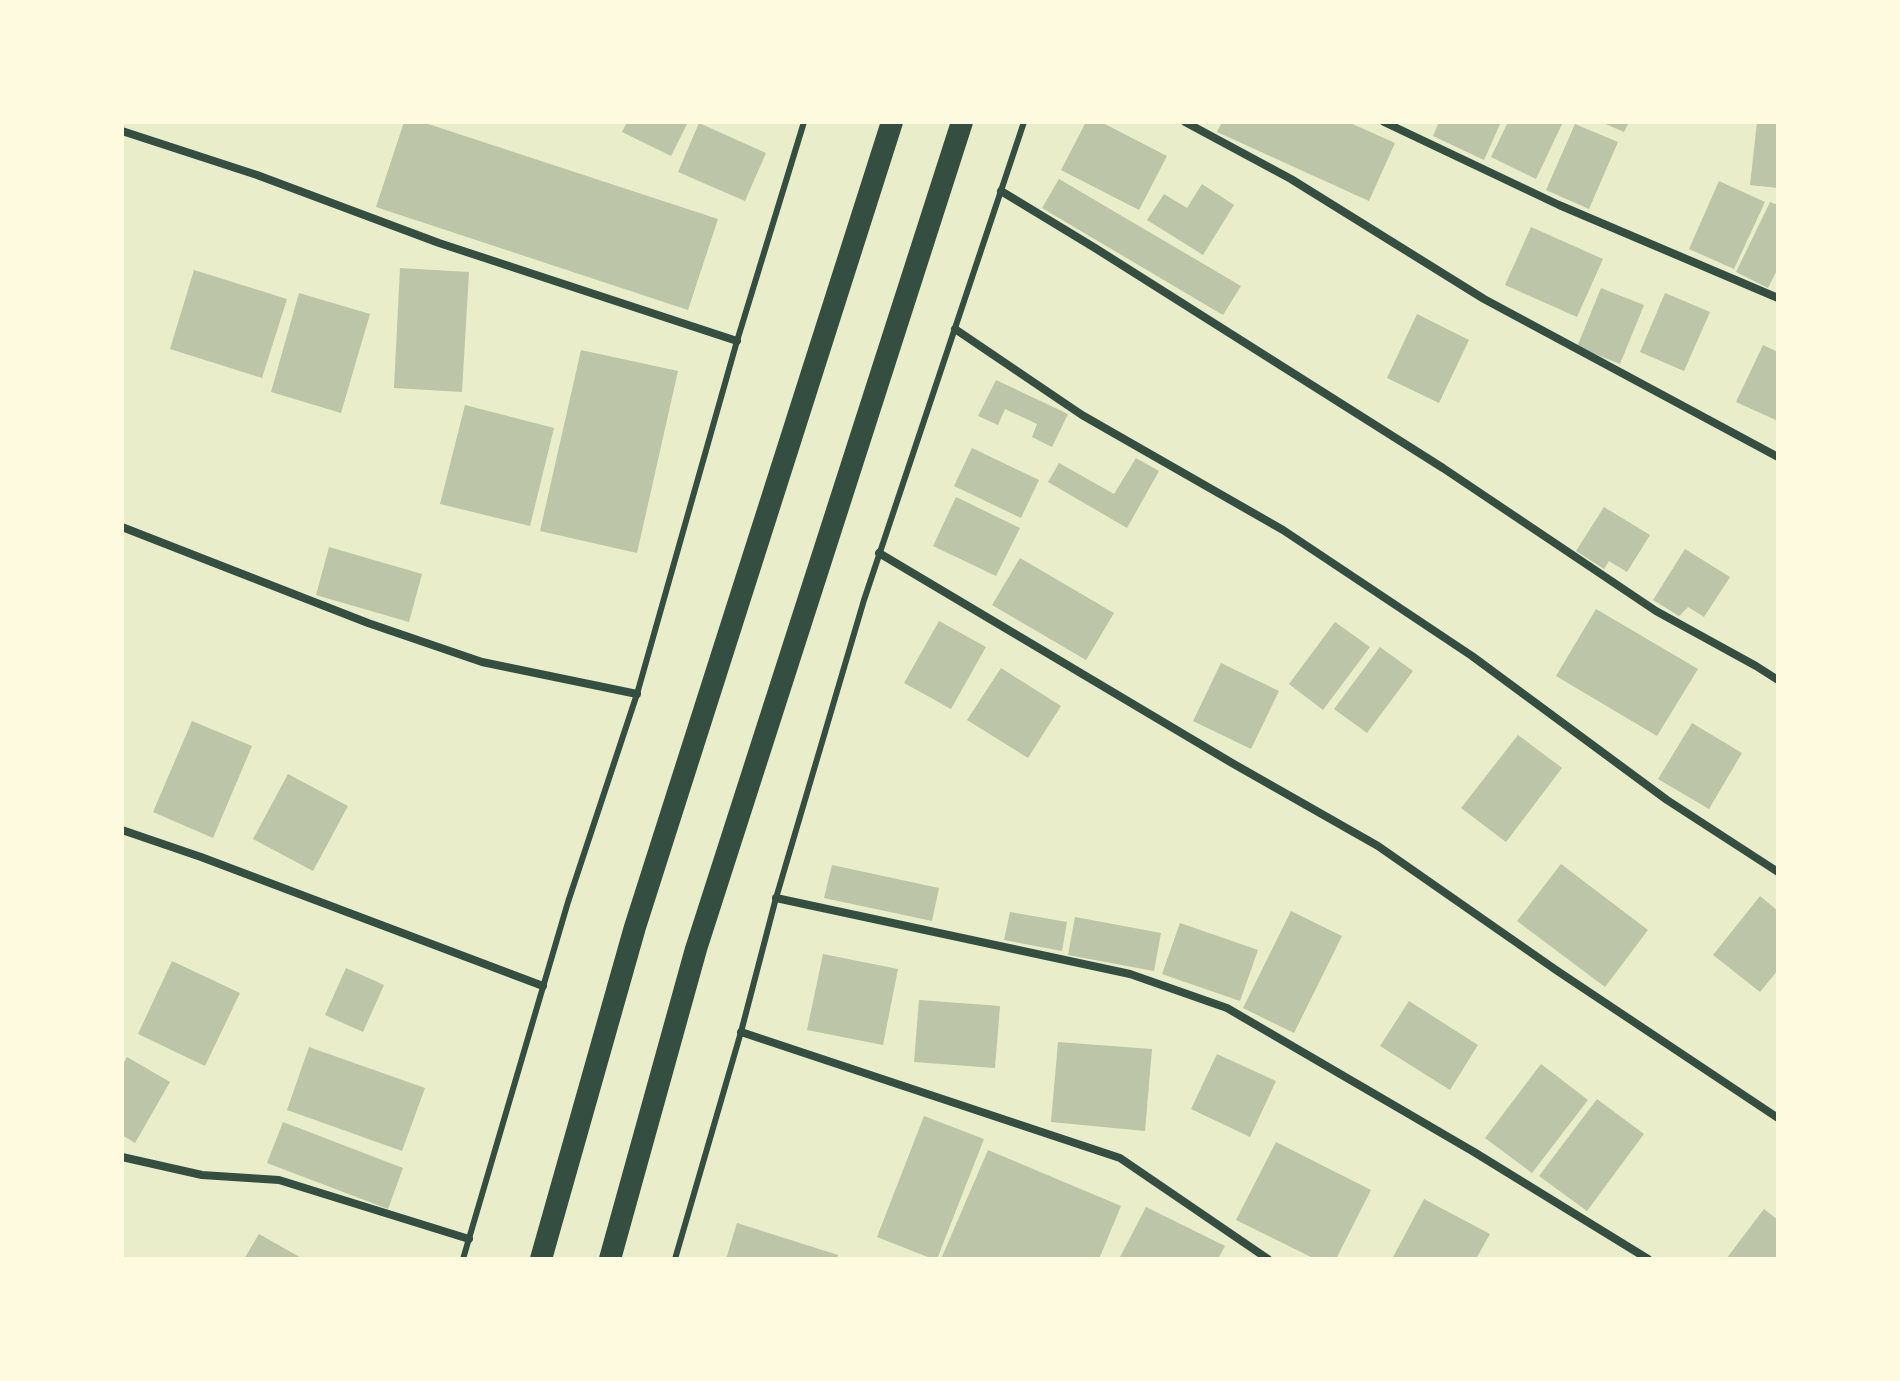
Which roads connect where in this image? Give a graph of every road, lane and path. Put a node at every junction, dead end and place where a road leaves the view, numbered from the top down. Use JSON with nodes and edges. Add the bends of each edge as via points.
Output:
{"nodes":[{"id":1,"x":804,"y":122,"type":"edge"},
{"id":2,"x":892,"y":122,"type":"edge"},
{"id":3,"x":962,"y":122,"type":"edge"},
{"id":4,"x":1024,"y":122,"type":"edge"},
{"id":5,"x":1185,"y":122,"type":"edge"},
{"id":6,"x":1384,"y":122,"type":"edge"},
{"id":7,"x":122,"y":131,"type":"edge"},
{"id":8,"x":1001,"y":191,"type":"junction"},
{"id":9,"x":1778,"y":298,"type":"edge"},
{"id":10,"x":955,"y":329,"type":"junction"},
{"id":11,"x":737,"y":341,"type":"junction"},
{"id":12,"x":1778,"y":457,"type":"edge"},
{"id":13,"x":122,"y":527,"type":"edge"},
{"id":14,"x":879,"y":553,"type":"junction"},
{"id":15,"x":1778,"y":680,"type":"edge"},
{"id":16,"x":637,"y":694,"type":"junction"},
{"id":17,"x":122,"y":830,"type":"edge"},
{"id":18,"x":1778,"y":872,"type":"edge"},
{"id":19,"x":776,"y":898,"type":"junction"},
{"id":20,"x":543,"y":986,"type":"junction"},
{"id":21,"x":741,"y":1032,"type":"junction"},
{"id":22,"x":1778,"y":1118,"type":"edge"},
{"id":23,"x":122,"y":1157,"type":"edge"},
{"id":24,"x":469,"y":1239,"type":"junction"},
{"id":25,"x":463,"y":1259,"type":"edge"},
{"id":26,"x":541,"y":1259,"type":"edge"},
{"id":27,"x":610,"y":1259,"type":"edge"},
{"id":28,"x":675,"y":1259,"type":"edge"},
{"id":29,"x":1268,"y":1259,"type":"edge"},
{"id":30,"x":1648,"y":1259,"type":"edge"}],
"edges":[{"from":1,"to":11,"type":"lane"},
{"from":2,"to":26,"type":"highway","via":[[635,927]]},
{"from":3,"to":27,"type":"highway","via":[[696,949]]},
{"from":4,"to":8,"type":"lane"},
{"from":5,"to":12,"type":"street","via":[[1291,179],[1484,299]]},
{"from":6,"to":9,"type":"street","via":[[1559,205]]},
{"from":7,"to":11,"type":"street"},
{"from":8,"to":10,"type":"lane"},
{"from":8,"to":15,"type":"street","via":[[1443,468],[1656,611]]},
{"from":10,"to":14,"type":"lane"},
{"from":10,"to":18,"type":"street","via":[[1082,415],[1283,530]]},
{"from":11,"to":16,"type":"lane"},
{"from":13,"to":16,"type":"street","via":[[482,662]]},
{"from":14,"to":19,"type":"lane"},
{"from":14,"to":22,"type":"street","via":[[1378,846]]},
{"from":16,"to":20,"type":"lane"},
{"from":17,"to":20,"type":"street"},
{"from":19,"to":21,"type":"lane"},
{"from":19,"to":30,"type":"street","via":[[1130,974],[1227,1008]]},
{"from":20,"to":24,"type":"lane"},
{"from":21,"to":28,"type":"lane"},
{"from":21,"to":29,"type":"street","via":[[1120,1158]]},
{"from":23,"to":24,"type":"street","via":[[202,1175],[279,1180]]},
{"from":24,"to":25,"type":"lane"}]}
